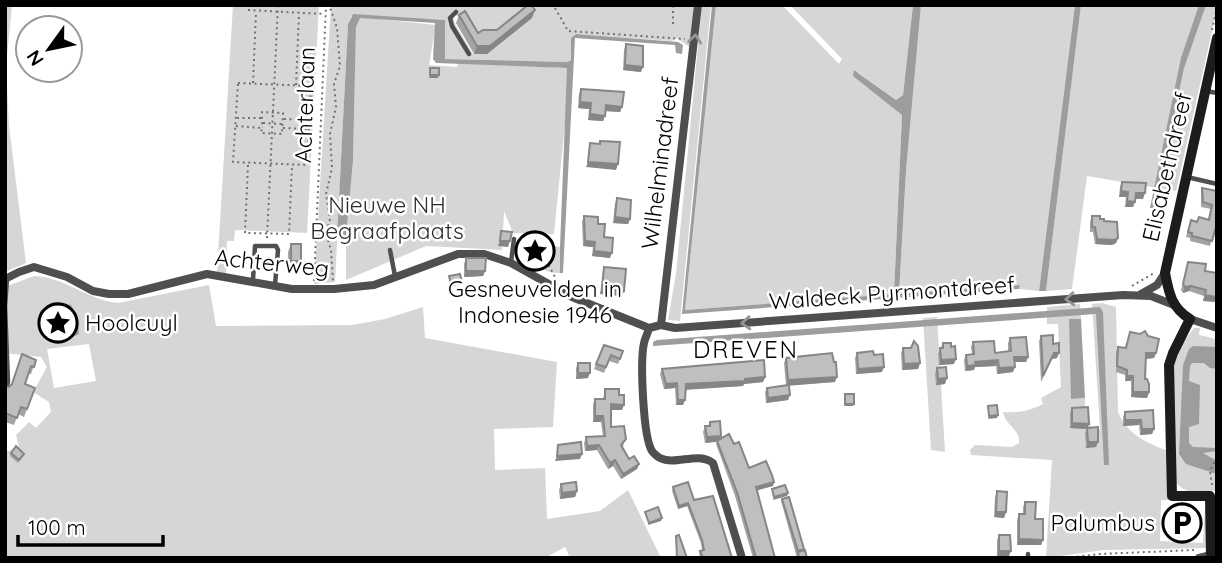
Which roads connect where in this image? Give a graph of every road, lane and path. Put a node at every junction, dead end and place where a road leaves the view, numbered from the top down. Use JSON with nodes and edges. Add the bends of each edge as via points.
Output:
{"nodes":[{"id":1,"x":278,"y":5,"type":"edge"},
{"id":2,"x":326,"y":5,"type":"edge"},
{"id":3,"x":673,"y":5,"type":"edge"},
{"id":4,"x":698,"y":5,"type":"edge"},
{"id":5,"x":555,"y":8,"type":"dead end"},
{"id":6,"x":248,"y":10,"type":"dead end"},
{"id":7,"x":256,"y":11,"type":"junction"},
{"id":8,"x":277,"y":12,"type":"junction"},
{"id":9,"x":456,"y":12,"type":"dead end"},
{"id":10,"x":299,"y":13,"type":"junction"},
{"id":11,"x":325,"y":14,"type":"junction"},
{"id":12,"x":673,"y":24,"type":"dead end"},
{"id":13,"x":1217,"y":38,"type":"edge"},
{"id":14,"x":686,"y":39,"type":"dead end"},
{"id":15,"x":469,"y":54,"type":"dead end"},
{"id":16,"x":253,"y":83,"type":"junction"},
{"id":17,"x":275,"y":84,"type":"junction"},
{"id":18,"x":296,"y":85,"type":"junction"},
{"id":19,"x":1211,"y":92,"type":"edge"},
{"id":20,"x":273,"y":113,"type":"junction"},
{"id":21,"x":236,"y":118,"type":"junction"},
{"id":22,"x":262,"y":118,"type":"junction"},
{"id":23,"x":283,"y":119,"type":"junction"},
{"id":24,"x":309,"y":120,"type":"junction"},
{"id":25,"x":262,"y":123,"type":"junction"},
{"id":26,"x":272,"y":123,"type":"junction"},
{"id":27,"x":282,"y":124,"type":"junction"},
{"id":28,"x":235,"y":126,"type":"junction"},
{"id":29,"x":261,"y":128,"type":"junction"},
{"id":30,"x":282,"y":128,"type":"junction"},
{"id":31,"x":308,"y":129,"type":"junction"},
{"id":32,"x":271,"y":134,"type":"junction"},
{"id":33,"x":248,"y":163,"type":"junction"},
{"id":34,"x":270,"y":164,"type":"junction"},
{"id":35,"x":292,"y":165,"type":"junction"},
{"id":36,"x":1186,"y":176,"type":"junction"},
{"id":37,"x":1217,"y":184,"type":"edge"},
{"id":38,"x":267,"y":233,"type":"junction"},
{"id":39,"x":514,"y":239,"type":"edge"},
{"id":40,"x":267,"y":245,"type":"junction"},
{"id":41,"x":513,"y":249,"type":"junction"},
{"id":42,"x":390,"y":250,"type":"dead end"},
{"id":43,"x":511,"y":262,"type":"junction"},
{"id":44,"x":1165,"y":273,"type":"junction"},
{"id":45,"x":395,"y":277,"type":"junction"},
{"id":46,"x":6,"y":279,"type":"edge"},
{"id":47,"x":253,"y":280,"type":"junction"},
{"id":48,"x":275,"y":285,"type":"junction"},
{"id":49,"x":334,"y":289,"type":"junction"},
{"id":50,"x":313,"y":290,"type":"junction"},
{"id":51,"x":561,"y":292,"type":"junction"},
{"id":52,"x":1138,"y":295,"type":"junction"},
{"id":53,"x":1174,"y":305,"type":"junction"},
{"id":54,"x":5,"y":306,"type":"edge"},
{"id":55,"x":1190,"y":319,"type":"junction"},
{"id":56,"x":661,"y":325,"type":"junction"},
{"id":57,"x":649,"y":328,"type":"junction"},
{"id":58,"x":1217,"y":328,"type":"edge"},
{"id":59,"x":5,"y":390,"type":"edge"},
{"id":60,"x":1216,"y":458,"type":"edge"},
{"id":61,"x":1214,"y":496,"type":"edge"},
{"id":62,"x":1213,"y":554,"type":"edge"},
{"id":63,"x":742,"y":558,"type":"edge"},
{"id":64,"x":1066,"y":558,"type":"edge"},
{"id":65,"x":1199,"y":558,"type":"edge"}],
"edges":[{"from":1,"to":8,"type":"path"},
{"from":2,"to":11,"type":"path","name":"Achterlaan"},
{"from":2,"to":49,"type":"path","via":[[337,28],[340,66],[334,83],[332,168],[326,194]]},
{"from":3,"to":12,"type":"path"},
{"from":56,"to":4,"type":"street","name":"Wilhelminadreef","one_way":true},
{"from":5,"to":14,"type":"path","via":[[568,31]]},
{"from":6,"to":7,"type":"path"},
{"from":7,"to":8,"type":"path"},
{"from":7,"to":16,"type":"path"},
{"from":8,"to":10,"type":"path"},
{"from":8,"to":17,"type":"path"},
{"from":9,"to":15,"type":"lane","via":[[450,18],[452,26]]},
{"from":10,"to":11,"type":"path"},
{"from":10,"to":18,"type":"path"},
{"from":11,"to":50,"type":"path","name":"Achterlaan"},
{"from":13,"to":19,"type":"street","name":"Elisabethdreef"},
{"from":16,"to":17,"type":"path"},
{"from":16,"to":21,"type":"path","via":[[238,83]]},
{"from":17,"to":18,"type":"path"},
{"from":17,"to":20,"type":"path"},
{"from":18,"to":24,"type":"path","via":[[311,86]]},
{"from":19,"to":36,"type":"street","name":"Elisabethdreef"},
{"from":20,"to":22,"type":"path","via":[[262,112]]},
{"from":20,"to":23,"type":"path","via":[[283,113]]},
{"from":20,"to":26,"type":"path"},
{"from":21,"to":22,"type":"path"},
{"from":21,"to":28,"type":"path"},
{"from":22,"to":25,"type":"path"},
{"from":23,"to":24,"type":"path"},
{"from":23,"to":27,"type":"path"},
{"from":24,"to":31,"type":"path"},
{"from":25,"to":26,"type":"path"},
{"from":25,"to":29,"type":"path"},
{"from":26,"to":27,"type":"path"},
{"from":26,"to":32,"type":"path"},
{"from":27,"to":30,"type":"path"},
{"from":28,"to":29,"type":"path"},
{"from":28,"to":33,"type":"path","via":[[233,162]]},
{"from":29,"to":32,"type":"path","via":[[261,133]]},
{"from":30,"to":31,"type":"path"},
{"from":30,"to":32,"type":"path","via":[[282,134]]},
{"from":31,"to":35,"type":"path","via":[[307,165]]},
{"from":32,"to":34,"type":"path"},
{"from":33,"to":34,"type":"path"},
{"from":33,"to":38,"type":"path","via":[[245,233]]},
{"from":34,"to":35,"type":"path"},
{"from":34,"to":38,"type":"path"},
{"from":35,"to":38,"type":"path","via":[[289,234]]},
{"from":36,"to":37,"type":"lane"},
{"from":36,"to":44,"type":"street","name":"Elisabethdreef"},
{"from":38,"to":40,"type":"path"},
{"from":39,"to":41,"type":"lane"},
{"from":40,"to":47,"type":"lane","via":[[254,248]]},
{"from":40,"to":48,"type":"lane","via":[[278,250]]},
{"from":41,"to":43,"type":"lane"},
{"from":41,"to":51,"type":"path","via":[[547,262]]},
{"from":42,"to":45,"type":"lane"},
{"from":43,"to":45,"type":"street","name":"Achterweg","via":[[484,254],[458,254]]},
{"from":43,"to":51,"type":"street","name":"Achterweg"},
{"from":44,"to":52,"type":"street","via":[[1157,285]]},
{"from":44,"to":53,"type":"street","name":"Elisabethdreef"},
{"from":45,"to":49,"type":"street","name":"Achterweg","via":[[374,285]]},
{"from":46,"to":47,"type":"street","name":"Achterweg","via":[[34,267],[109,294],[128,294],[207,274]]},
{"from":46,"to":54,"type":"lane"},
{"from":47,"to":48,"type":"street","name":"Achterweg"},
{"from":48,"to":50,"type":"street","name":"Achterweg"},
{"from":49,"to":50,"type":"street","name":"Achterweg"},
{"from":51,"to":57,"type":"street","name":"Achterweg"},
{"from":52,"to":53,"type":"street","name":"Waldeck Pyrmontdreef"},
{"from":52,"to":56,"type":"street","name":"Waldeck Pyrmontdreef","one_way":true,"via":[[675,328]]},
{"from":53,"to":55,"type":"street"},
{"from":54,"to":59,"type":"lane"},
{"from":55,"to":58,"type":"street"},
{"from":55,"to":61,"type":"street","via":[[1169,365],[1171,496]]},
{"from":56,"to":57,"type":"street","name":"Waldeck Pyrmontdreef"},
{"from":57,"to":63,"type":"street","via":[[643,373],[651,451],[666,460],[713,463]]},
{"from":60,"to":61,"type":"path","via":[[1210,471]]},
{"from":61,"to":62,"type":"street"},
{"from":62,"to":64,"type":"path"},
{"from":62,"to":65,"type":"street"}]}
